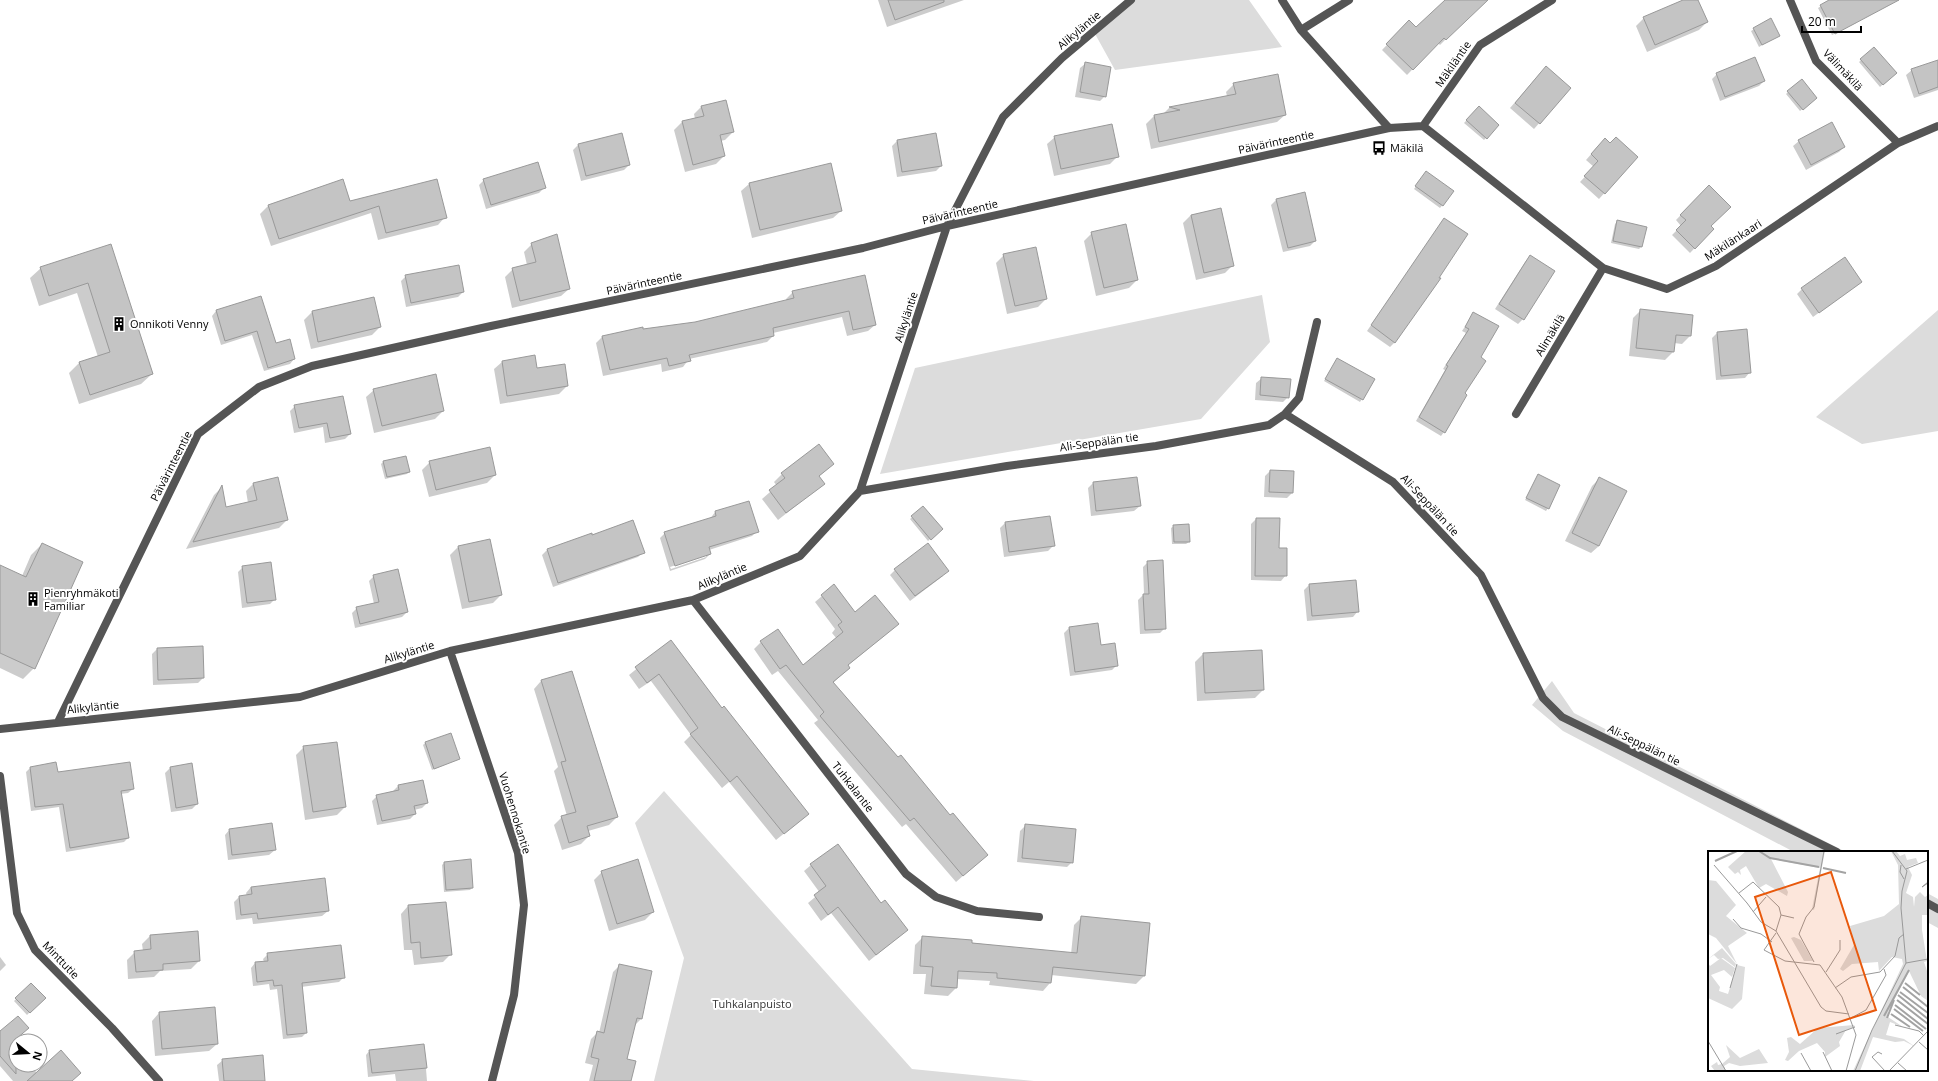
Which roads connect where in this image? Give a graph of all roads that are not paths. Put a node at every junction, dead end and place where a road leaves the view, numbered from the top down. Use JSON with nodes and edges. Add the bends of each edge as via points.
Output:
{"nodes":[{"id":1,"x":1131,"y":0,"type":"edge"},
{"id":2,"x":1282,"y":0,"type":"edge"},
{"id":3,"x":1349,"y":0,"type":"edge"},
{"id":4,"x":1552,"y":0,"type":"edge"},
{"id":5,"x":1790,"y":0,"type":"edge"},
{"id":6,"x":1300,"y":30,"type":"junction"},
{"id":7,"x":1423,"y":126,"type":"junction"},
{"id":8,"x":1938,"y":126,"type":"edge"},
{"id":9,"x":1390,"y":128,"type":"junction"},
{"id":10,"x":1898,"y":143,"type":"junction"},
{"id":11,"x":948,"y":226,"type":"junction"},
{"id":12,"x":1603,"y":268,"type":"junction"},
{"id":13,"x":1317,"y":322,"type":"dead end"},
{"id":14,"x":1285,"y":414,"type":"junction"},
{"id":15,"x":1516,"y":414,"type":"dead end"},
{"id":16,"x":860,"y":491,"type":"junction"},
{"id":17,"x":693,"y":600,"type":"junction"},
{"id":18,"x":450,"y":651,"type":"junction"},
{"id":19,"x":58,"y":722,"type":"junction"},
{"id":20,"x":0,"y":729,"type":"edge"},
{"id":21,"x":0,"y":776,"type":"edge"},
{"id":22,"x":1835,"y":851,"type":"edge"},
{"id":23,"x":1928,"y":904,"type":"edge"},
{"id":24,"x":1938,"y":909,"type":"edge"},
{"id":25,"x":1040,"y":917,"type":"dead end"},
{"id":26,"x":160,"y":1081,"type":"edge"},
{"id":27,"x":492,"y":1081,"type":"edge"}],
"edges":[{"from":1,"to":11,"type":"street","name":"Alikyläntie","via":[[1062,58],[1003,117]]},
{"from":2,"to":6,"type":"street"},
{"from":3,"to":6,"type":"street"},
{"from":4,"to":7,"type":"street","name":"Mäkiläntie","via":[[1480,45]]},
{"from":5,"to":10,"type":"street","name":"Välimäkilä","via":[[1816,61]]},
{"from":6,"to":9,"type":"street"},
{"from":7,"to":9,"type":"street","name":"Päivärinteentie"},
{"from":7,"to":12,"type":"street","name":"Mäkilänkaari"},
{"from":8,"to":10,"type":"street","name":"Mäkilänkaari"},
{"from":9,"to":11,"type":"street","name":"Päivärinteentie"},
{"from":10,"to":12,"type":"street","name":"Mäkilänkaari","via":[[1716,266],[1667,288]]},
{"from":11,"to":16,"type":"street","name":"Alikyläntie"},
{"from":11,"to":19,"type":"street","name":"Päivärinteentie","via":[[863,248],[312,366],[259,388],[198,434]]},
{"from":12,"to":15,"type":"street","name":"Alimäkilä"},
{"from":13,"to":14,"type":"street","via":[[1299,398]]},
{"from":14,"to":16,"type":"street","name":"Ali-Seppälän tie","via":[[1269,424],[1163,445],[1007,466]]},
{"from":14,"to":22,"type":"street","name":"Ali-Seppälän tie","via":[[1393,482],[1480,575],[1543,698],[1562,717]]},
{"from":16,"to":17,"type":"street","name":"Alikyläntie","via":[[800,556]]},
{"from":17,"to":18,"type":"street","name":"Alikyläntie"},
{"from":17,"to":25,"type":"street","name":"Tuhkalantie","via":[[906,874],[936,897],[978,911]]},
{"from":18,"to":19,"type":"street","name":"Alikyläntie","via":[[300,697]]},
{"from":18,"to":27,"type":"street","name":"Vuohennokantie","via":[[518,853],[524,905],[514,995]]},
{"from":19,"to":20,"type":"street","name":"Alikyläntie"},
{"from":21,"to":26,"type":"street","name":"Minttutie","via":[[17,913],[35,950]]},
{"from":23,"to":24,"type":"street"}]}
